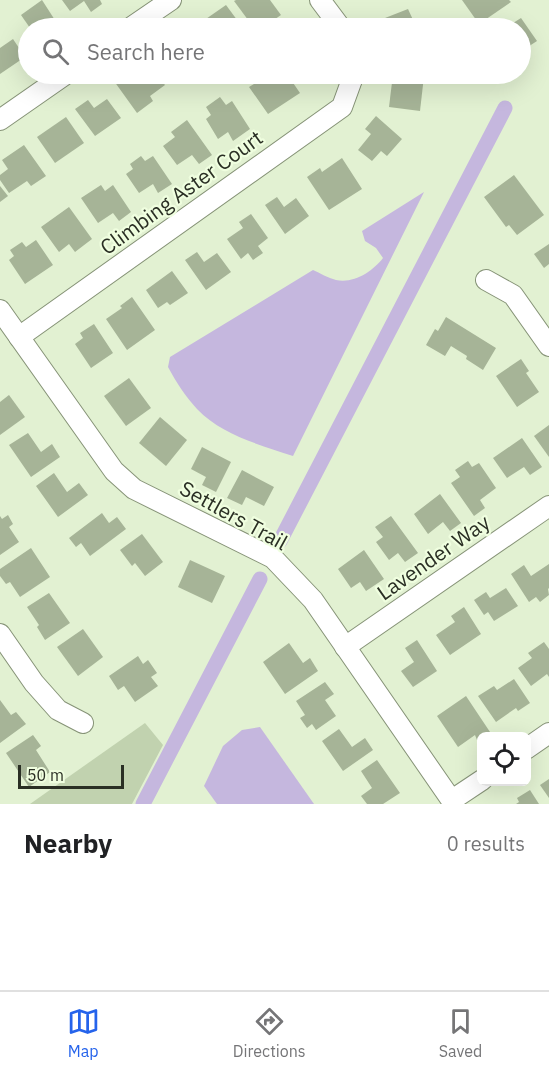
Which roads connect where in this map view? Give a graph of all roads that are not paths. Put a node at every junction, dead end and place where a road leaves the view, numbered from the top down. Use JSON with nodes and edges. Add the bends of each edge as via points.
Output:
{"nodes":[{"id":1,"x":171,"y":0,"type":"edge"},
{"id":2,"x":320,"y":0,"type":"edge"},
{"id":3,"x":145,"y":18,"type":"edge"},
{"id":4,"x":334,"y":18,"type":"edge"},
{"id":5,"x":52,"y":84,"type":"edge"},
{"id":6,"x":350,"y":84,"type":"edge"},
{"id":7,"x":0,"y":120,"type":"edge"},
{"id":8,"x":486,"y":280,"type":"dead end"},
{"id":9,"x":0,"y":309,"type":"edge"},
{"id":10,"x":19,"y":337,"type":"junction"},
{"id":11,"x":549,"y":346,"type":"edge"},
{"id":12,"x":549,"y":506,"type":"edge"},
{"id":13,"x":0,"y":634,"type":"edge"},
{"id":14,"x":345,"y":648,"type":"junction"},
{"id":15,"x":83,"y":723,"type":"dead end"},
{"id":16,"x":549,"y":733,"type":"edge"},
{"id":17,"x":531,"y":746,"type":"edge"},
{"id":18,"x":477,"y":784,"type":"edge"},
{"id":19,"x":453,"y":802,"type":"edge"}],
"edges":[{"from":1,"to":3,"type":"street"},
{"from":2,"to":4,"type":"street"},
{"from":5,"to":7,"type":"street"},
{"from":6,"to":10,"type":"street","name":"Climbing Aster Court","via":[[342,107]]},
{"from":8,"to":11,"type":"street","via":[[513,295]]},
{"from":9,"to":10,"type":"street","name":"Settlers Trail"},
{"from":10,"to":14,"type":"street","name":"Settlers Trail","via":[[114,471],[134,489],[273,558],[313,600]]},
{"from":12,"to":14,"type":"street","name":"Lavender Way"},
{"from":13,"to":15,"type":"street","via":[[58,710]]},
{"from":14,"to":19,"type":"street","name":"Settlers Trail"},
{"from":16,"to":17,"type":"street"},
{"from":18,"to":19,"type":"street"}]}
